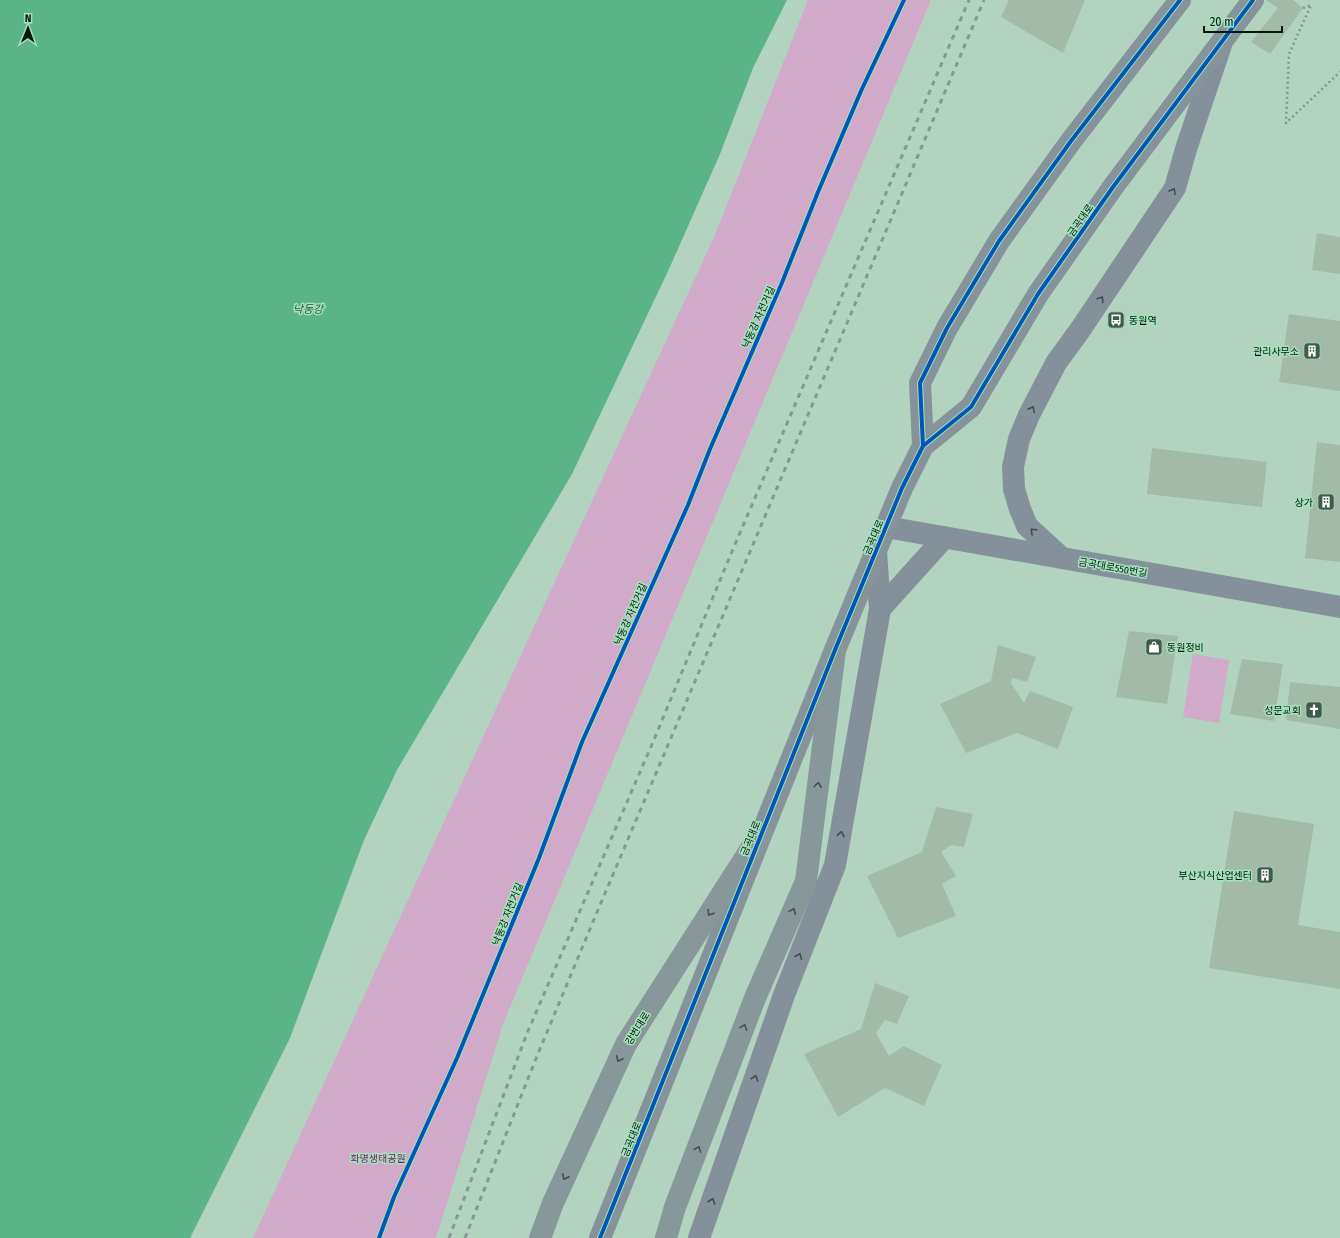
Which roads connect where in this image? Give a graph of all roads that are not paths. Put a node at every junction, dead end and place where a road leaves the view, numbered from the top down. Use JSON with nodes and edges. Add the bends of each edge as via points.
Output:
{"nodes":[{"id":1,"x":1180,"y":0,"type":"edge"},
{"id":2,"x":1253,"y":0,"type":"edge"},
{"id":3,"x":1222,"y":42,"type":"junction"},
{"id":4,"x":923,"y":446,"type":"junction"},
{"id":5,"x":886,"y":527,"type":"junction"},
{"id":6,"x":945,"y":537,"type":"junction"},
{"id":7,"x":876,"y":551,"type":"junction"},
{"id":8,"x":1062,"y":558,"type":"junction"},
{"id":9,"x":1340,"y":607,"type":"edge"},
{"id":10,"x":880,"y":609,"type":"junction"},
{"id":11,"x":835,"y":650,"type":"junction"},
{"id":12,"x":761,"y":833,"type":"junction"},
{"id":13,"x":540,"y":1238,"type":"edge"},
{"id":14,"x":600,"y":1238,"type":"edge"},
{"id":15,"x":666,"y":1238,"type":"edge"},
{"id":16,"x":700,"y":1238,"type":"edge"}],
"edges":[{"from":1,"to":4,"type":"main road","name":"금곡대로","via":[[1071,141],[999,241],[947,328],[920,383]]},
{"from":2,"to":3,"type":"main road","name":"금곡대로"},
{"from":3,"to":4,"type":"main road","name":"금곡대로","via":[[1113,187],[1038,294],[971,407]]},
{"from":8,"to":3,"type":"street","one_way":true,"via":[[1027,526],[1020,509],[1014,489],[1013,467],[1019,439],[1056,363],[1175,188]]},
{"from":4,"to":5,"type":"main road","name":"금곡대로"},
{"from":5,"to":6,"type":"street","name":"금곡대로550번길"},
{"from":5,"to":7,"type":"main road","name":"금곡대로"},
{"from":6,"to":8,"type":"street","name":"금곡대로550번길"},
{"from":6,"to":10,"type":"street"},
{"from":7,"to":10,"type":"street","name":"금곡대로"},
{"from":7,"to":11,"type":"main road","name":"금곡대로"},
{"from":8,"to":9,"type":"street","name":"금곡대로550번길"},
{"from":16,"to":10,"type":"street","name":"금곡대로","one_way":true,"via":[[784,994],[835,865]]},
{"from":11,"to":12,"type":"main road","name":"금곡대로"},
{"from":15,"to":11,"type":"highway","one_way":true,"via":[[675,1207],[755,998],[806,882]]},
{"from":12,"to":13,"type":"highway","name":"강변대로","one_way":true,"via":[[626,1044],[553,1203]]},
{"from":12,"to":14,"type":"main road","name":"금곡대로"}]}
